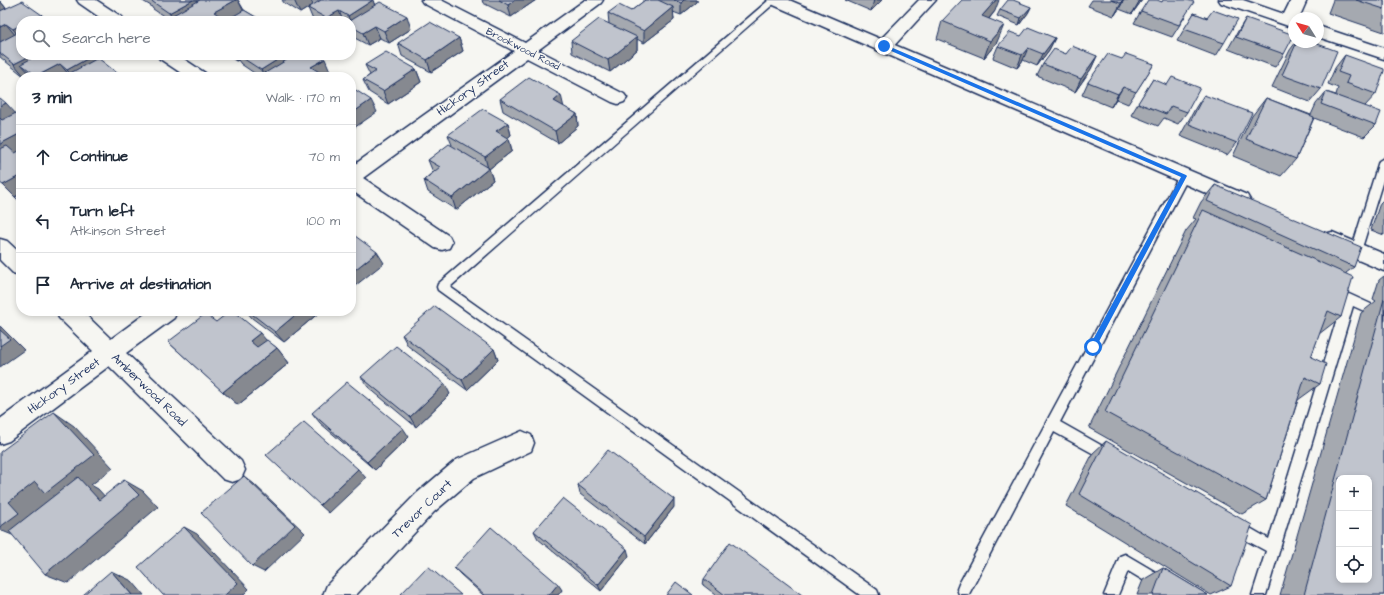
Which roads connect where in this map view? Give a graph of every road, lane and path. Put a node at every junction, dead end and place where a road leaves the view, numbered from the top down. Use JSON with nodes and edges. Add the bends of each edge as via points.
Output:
{"nodes":[{"id":1,"x":85,"y":0,"type":"edge"},
{"id":2,"x":429,"y":0,"type":"edge"},
{"id":3,"x":595,"y":0,"type":"edge"},
{"id":4,"x":775,"y":0,"type":"edge"},
{"id":5,"x":928,"y":0,"type":"edge"},
{"id":6,"x":1227,"y":0,"type":"edge"},
{"id":7,"x":1299,"y":0,"type":"edge"},
{"id":8,"x":1295,"y":12,"type":"edge"},
{"id":9,"x":109,"y":16,"type":"edge"},
{"id":10,"x":1288,"y":21,"type":"edge"},
{"id":11,"x":1324,"y":33,"type":"edge"},
{"id":12,"x":884,"y":46,"type":"junction"},
{"id":13,"x":525,"y":50,"type":"junction"},
{"id":14,"x":1384,"y":54,"type":"edge"},
{"id":15,"x":174,"y":60,"type":"edge"},
{"id":16,"x":192,"y":72,"type":"edge"},
{"id":17,"x":618,"y":98,"type":"dead end"},
{"id":18,"x":1384,"y":161,"type":"edge"},
{"id":19,"x":356,"y":173,"type":"edge"},
{"id":20,"x":1184,"y":176,"type":"junction"},
{"id":21,"x":356,"y":183,"type":"edge"},
{"id":22,"x":1256,"y":207,"type":"edge"},
{"id":23,"x":1313,"y":232,"type":"edge"},
{"id":24,"x":442,"y":242,"type":"dead end"},
{"id":25,"x":0,"y":247,"type":"edge"},
{"id":26,"x":1356,"y":251,"type":"junction"},
{"id":27,"x":16,"y":262,"type":"edge"},
{"id":28,"x":1384,"y":263,"type":"edge"},
{"id":29,"x":1384,"y":315,"type":"edge"},
{"id":30,"x":72,"y":316,"type":"edge"},
{"id":31,"x":159,"y":316,"type":"edge"},
{"id":32,"x":110,"y":352,"type":"junction"},
{"id":33,"x":1052,"y":424,"type":"junction"},
{"id":34,"x":0,"y":433,"type":"edge"},
{"id":35,"x":522,"y":443,"type":"dead end"},
{"id":36,"x":1121,"y":463,"type":"edge"},
{"id":37,"x":232,"y":470,"type":"dead end"},
{"id":38,"x":1225,"y":521,"type":"edge"},
{"id":39,"x":1273,"y":548,"type":"junction"},
{"id":40,"x":964,"y":588,"type":"dead end"},
{"id":41,"x":337,"y":595,"type":"edge"},
{"id":42,"x":872,"y":595,"type":"edge"},
{"id":43,"x":1111,"y":595,"type":"edge"},
{"id":44,"x":1182,"y":595,"type":"edge"},
{"id":45,"x":1259,"y":595,"type":"edge"}],
"edges":[{"from":1,"to":9,"type":"street"},
{"from":2,"to":13,"type":"street","name":"Brookwood Road"},
{"from":3,"to":13,"type":"street","name":"Hickory Street"},
{"from":4,"to":12,"type":"street"},
{"from":4,"to":42,"type":"lane","via":[[442,287]]},
{"from":5,"to":12,"type":"street"},
{"from":6,"to":10,"type":"street"},
{"from":7,"to":8,"type":"street"},
{"from":11,"to":14,"type":"street"},
{"from":12,"to":20,"type":"street"},
{"from":13,"to":17,"type":"street","name":"Brookwood Road"},
{"from":13,"to":19,"type":"street","name":"Hickory Street"},
{"from":15,"to":16,"type":"street"},
{"from":18,"to":26,"type":"lane"},
{"from":20,"to":22,"type":"street"},
{"from":20,"to":33,"type":"lane"},
{"from":21,"to":24,"type":"street"},
{"from":23,"to":26,"type":"street"},
{"from":25,"to":27,"type":"street"},
{"from":26,"to":28,"type":"street"},
{"from":29,"to":39,"type":"lane","via":[[1349,299]]},
{"from":30,"to":32,"type":"street","name":"Amberwood Road"},
{"from":31,"to":32,"type":"street","name":"Hickory Street"},
{"from":32,"to":34,"type":"street","name":"Hickory Street"},
{"from":32,"to":37,"type":"street","name":"Amberwood Road"},
{"from":33,"to":36,"type":"lane"},
{"from":33,"to":40,"type":"lane"},
{"from":35,"to":41,"type":"street","name":"Trevor Court","via":[[465,469],[425,503]]},
{"from":38,"to":39,"type":"lane"},
{"from":39,"to":45,"type":"lane"},
{"from":43,"to":44,"type":"lane","via":[[1125,561]]}]}
